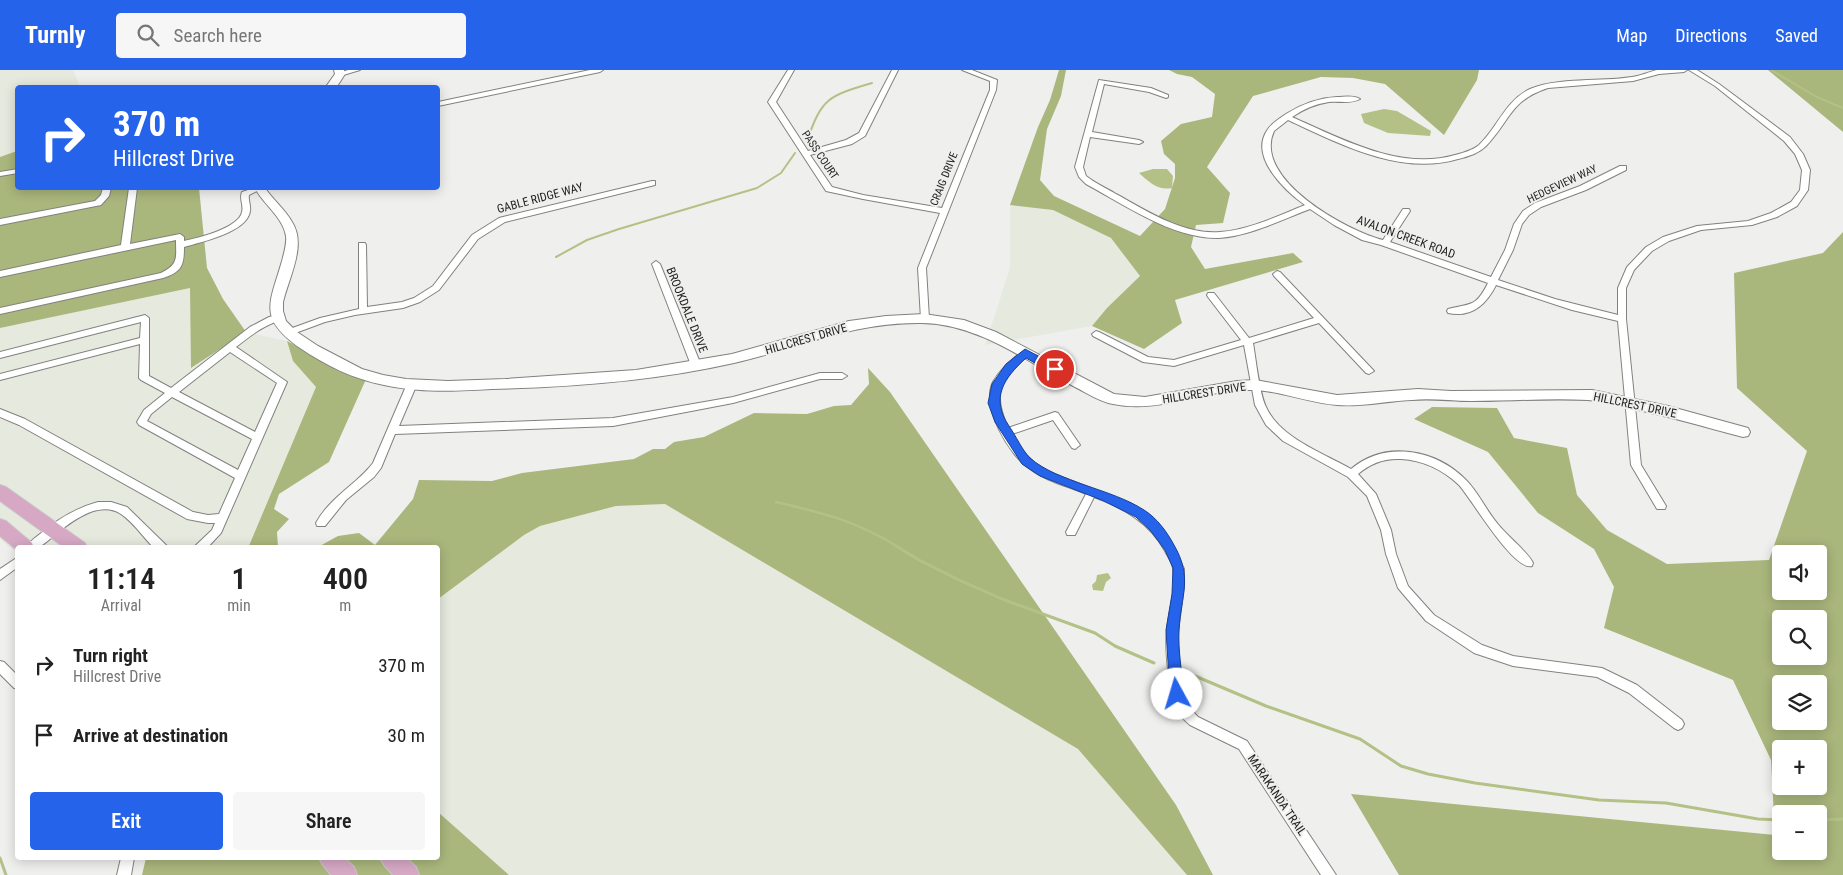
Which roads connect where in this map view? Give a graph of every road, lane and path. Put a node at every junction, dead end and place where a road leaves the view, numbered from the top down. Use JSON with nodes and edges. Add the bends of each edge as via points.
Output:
{"nodes":[{"id":1,"x":357,"y":70,"type":"edge"},
{"id":2,"x":600,"y":70,"type":"edge"},
{"id":3,"x":791,"y":70,"type":"edge"},
{"id":4,"x":894,"y":70,"type":"edge"},
{"id":5,"x":965,"y":70,"type":"edge"},
{"id":6,"x":1684,"y":70,"type":"edge"},
{"id":7,"x":1692,"y":70,"type":"edge"},
{"id":8,"x":1663,"y":71,"type":"edge"},
{"id":9,"x":339,"y":72,"type":"edge"},
{"id":10,"x":332,"y":85,"type":"edge"},
{"id":11,"x":1166,"y":96,"type":"dead end"},
{"id":12,"x":1356,"y":99,"type":"dead end"},
{"id":13,"x":440,"y":104,"type":"edge"},
{"id":14,"x":1287,"y":117,"type":"junction"},
{"id":15,"x":1088,"y":134,"type":"junction"},
{"id":16,"x":1139,"y":142,"type":"dead end"},
{"id":17,"x":806,"y":154,"type":"junction"},
{"id":18,"x":1623,"y":168,"type":"dead end"},
{"id":19,"x":15,"y":172,"type":"edge"},
{"id":20,"x":0,"y":174,"type":"edge"},
{"id":21,"x":652,"y":183,"type":"dead end"},
{"id":22,"x":106,"y":190,"type":"edge"},
{"id":23,"x":133,"y":190,"type":"edge"},
{"id":24,"x":254,"y":190,"type":"edge"},
{"id":25,"x":260,"y":190,"type":"edge"},
{"id":26,"x":1310,"y":206,"type":"junction"},
{"id":27,"x":944,"y":211,"type":"junction"},
{"id":28,"x":1406,"y":211,"type":"dead end"},
{"id":29,"x":0,"y":222,"type":"edge"},
{"id":30,"x":1385,"y":244,"type":"junction"},
{"id":31,"x":180,"y":245,"type":"junction"},
{"id":32,"x":362,"y":245,"type":"dead end"},
{"id":33,"x":125,"y":247,"type":"junction"},
{"id":34,"x":656,"y":264,"type":"dead end"},
{"id":35,"x":0,"y":274,"type":"edge"},
{"id":36,"x":1277,"y":274,"type":"dead end"},
{"id":37,"x":1493,"y":281,"type":"junction"},
{"id":38,"x":1211,"y":295,"type":"dead end"},
{"id":39,"x":363,"y":310,"type":"junction"},
{"id":40,"x":0,"y":311,"type":"edge"},
{"id":41,"x":1451,"y":311,"type":"dead end"},
{"id":42,"x":278,"y":318,"type":"junction"},
{"id":43,"x":925,"y":319,"type":"junction"},
{"id":44,"x":1319,"y":320,"type":"junction"},
{"id":45,"x":1622,"y":320,"type":"junction"},
{"id":46,"x":290,"y":332,"type":"junction"},
{"id":47,"x":1096,"y":334,"type":"dead end"},
{"id":48,"x":145,"y":340,"type":"junction"},
{"id":49,"x":1248,"y":342,"type":"junction"},
{"id":50,"x":230,"y":347,"type":"junction"},
{"id":51,"x":1025,"y":353,"type":"junction"},
{"id":52,"x":0,"y":355,"type":"edge"},
{"id":53,"x":696,"y":365,"type":"junction"},
{"id":54,"x":1369,"y":371,"type":"dead end"},
{"id":55,"x":842,"y":376,"type":"dead end"},
{"id":56,"x":0,"y":377,"type":"edge"},
{"id":57,"x":412,"y":384,"type":"junction"},
{"id":58,"x":1255,"y":386,"type":"junction"},
{"id":59,"x":172,"y":393,"type":"junction"},
{"id":60,"x":1632,"y":404,"type":"junction"},
{"id":61,"x":0,"y":413,"type":"edge"},
{"id":62,"x":392,"y":430,"type":"junction"},
{"id":63,"x":1007,"y":432,"type":"junction"},
{"id":64,"x":1743,"y":432,"type":"dead end"},
{"id":65,"x":258,"y":438,"type":"junction"},
{"id":66,"x":1075,"y":444,"type":"dead end"},
{"id":67,"x":1352,"y":474,"type":"junction"},
{"id":68,"x":240,"y":476,"type":"junction"},
{"id":69,"x":0,"y":492,"type":"edge"},
{"id":70,"x":1092,"y":492,"type":"junction"},
{"id":71,"x":1661,"y":506,"type":"dead end"},
{"id":72,"x":223,"y":518,"type":"junction"},
{"id":73,"x":321,"y":523,"type":"dead end"},
{"id":74,"x":0,"y":526,"type":"edge"},
{"id":75,"x":55,"y":530,"type":"junction"},
{"id":76,"x":1072,"y":532,"type":"dead end"},
{"id":77,"x":22,"y":545,"type":"edge"},
{"id":78,"x":35,"y":545,"type":"edge"},
{"id":79,"x":75,"y":545,"type":"edge"},
{"id":80,"x":158,"y":545,"type":"edge"},
{"id":81,"x":203,"y":545,"type":"edge"},
{"id":82,"x":15,"y":556,"type":"edge"},
{"id":83,"x":1528,"y":563,"type":"dead end"},
{"id":84,"x":15,"y":564,"type":"edge"},
{"id":85,"x":0,"y":566,"type":"edge"},
{"id":86,"x":0,"y":575,"type":"edge"},
{"id":87,"x":0,"y":666,"type":"edge"},
{"id":88,"x":15,"y":681,"type":"edge"},
{"id":89,"x":1678,"y":724,"type":"dead end"},
{"id":90,"x":128,"y":860,"type":"edge"},
{"id":91,"x":332,"y":860,"type":"edge"},
{"id":92,"x":393,"y":860,"type":"edge"},
{"id":93,"x":124,"y":875,"type":"edge"},
{"id":94,"x":346,"y":875,"type":"edge"},
{"id":95,"x":408,"y":875,"type":"edge"},
{"id":96,"x":1329,"y":875,"type":"edge"}],
"edges":[{"from":1,"to":9,"type":"street"},
{"from":2,"to":13,"type":"street"},
{"from":3,"to":17,"type":"street","name":"PASS COURT","via":[[772,102]]},
{"from":4,"to":17,"type":"street","via":[[862,134],[849,142]]},
{"from":5,"to":27,"type":"street","name":"CRAIG DRIVE","via":[[994,80],[993,90]]},
{"from":6,"to":8,"type":"street"},
{"from":7,"to":45,"type":"street","via":[[1717,85],[1787,139],[1806,170],[1804,190],[1794,204],[1774,215],[1749,223],[1700,228],[1650,249],[1630,269],[1622,288]]},
{"from":8,"to":14,"type":"street","via":[[1633,79],[1534,89],[1515,101],[1481,148],[1457,158],[1434,161],[1405,160],[1364,151]]},
{"from":9,"to":10,"type":"street"},
{"from":11,"to":15,"type":"street","via":[[1101,81]]},
{"from":12,"to":14,"type":"street","name":"AVALON CREEK ROAD","via":[[1314,101]]},
{"from":14,"to":26,"type":"street","name":"AVALON CREEK ROAD","via":[[1270,130],[1268,157],[1273,171]]},
{"from":15,"to":16,"type":"street"},
{"from":15,"to":26,"type":"street","via":[[1079,167],[1083,177],[1186,231],[1208,235],[1228,233]]},
{"from":17,"to":27,"type":"street","name":"PASS COURT","via":[[829,189]]},
{"from":18,"to":37,"type":"street","name":"HEDGEVIEW WAY","via":[[1526,213]]},
{"from":19,"to":20,"type":"street"},
{"from":21,"to":39,"type":"street","name":"GABLE RIDGE WAY","via":[[502,220],[475,237],[436,288],[403,305]]},
{"from":22,"to":29,"type":"street","via":[[98,203]]},
{"from":23,"to":33,"type":"street"},
{"from":24,"to":31,"type":"street","via":[[244,194],[247,207],[241,221],[229,229]]},
{"from":25,"to":42,"type":"street","via":[[287,220],[292,237],[290,258],[276,304]]},
{"from":26,"to":30,"type":"street","name":"AVALON CREEK ROAD","via":[[1333,222]]},
{"from":27,"to":43,"type":"street","name":"CRAIG DRIVE","via":[[922,268]]},
{"from":28,"to":30,"type":"street"},
{"from":30,"to":37,"type":"street","name":"AVALON CREEK ROAD"},
{"from":31,"to":33,"type":"street","via":[[180,237],[175,237]]},
{"from":31,"to":40,"type":"street","via":[[180,262],[164,275]]},
{"from":32,"to":39,"type":"street"},
{"from":33,"to":35,"type":"street"},
{"from":34,"to":53,"type":"street","name":"BROOKDALE DRIVE"},
{"from":36,"to":44,"type":"street"},
{"from":37,"to":41,"type":"street","name":"HEDGEVIEW WAY","via":[[1478,305]]},
{"from":37,"to":45,"type":"street","name":"AVALON CREEK ROAD","via":[[1562,305]]},
{"from":38,"to":49,"type":"street"},
{"from":39,"to":46,"type":"street","name":"GABLE RIDGE WAY"},
{"from":42,"to":46,"type":"street","name":"HILLCREST DRIVE"},
{"from":42,"to":50,"type":"street","via":[[253,330]]},
{"from":43,"to":51,"type":"street","name":"HILLCREST DRIVE","via":[[968,326]]},
{"from":43,"to":53,"type":"street","name":"HILLCREST DRIVE","via":[[839,328],[764,351]]},
{"from":44,"to":49,"type":"street"},
{"from":44,"to":54,"type":"street"},
{"from":45,"to":60,"type":"street"},
{"from":46,"to":57,"type":"street","name":"HILLCREST DRIVE","via":[[310,348],[350,371],[390,382]]},
{"from":47,"to":49,"type":"street","via":[[1146,360],[1174,363]]},
{"from":48,"to":52,"type":"street","via":[[145,318]]},
{"from":48,"to":56,"type":"street"},
{"from":48,"to":59,"type":"street","via":[[144,378]]},
{"from":49,"to":58,"type":"street"},
{"from":50,"to":59,"type":"street"},
{"from":50,"to":65,"type":"street","via":[[282,382]]},
{"from":51,"to":58,"type":"street","name":"HILLCREST DRIVE","via":[[1112,399],[1128,402]]},
{"from":51,"to":63,"type":"street","name":"MARAKANDA TRAIL","via":[[997,384],[994,403]]},
{"from":53,"to":57,"type":"street","name":"HILLCREST DRIVE","via":[[613,378],[478,385]]},
{"from":55,"to":62,"type":"street","via":[[820,376],[733,400],[613,422]]},
{"from":57,"to":62,"type":"street"},
{"from":58,"to":60,"type":"street","name":"HILLCREST DRIVE","via":[[1337,400],[1418,394],[1592,395]]},
{"from":58,"to":67,"type":"street","via":[[1269,422],[1286,438]]},
{"from":59,"to":65,"type":"street"},
{"from":59,"to":68,"type":"street","via":[[147,412],[142,422]]},
{"from":60,"to":64,"type":"street","name":"HILLCREST DRIVE"},
{"from":60,"to":71,"type":"street","via":[[1636,465]]},
{"from":61,"to":72,"type":"street","via":[[22,422],[191,516]]},
{"from":62,"to":73,"type":"street","via":[[374,469],[342,498]]},
{"from":63,"to":66,"type":"street","via":[[1055,416]]},
{"from":63,"to":70,"type":"street","name":"MARAKANDA TRAIL","via":[[1026,460],[1044,473]]},
{"from":65,"to":68,"type":"street"},
{"from":67,"to":83,"type":"street","via":[[1369,461],[1391,454],[1412,455],[1441,465],[1463,483],[1504,540]]},
{"from":67,"to":89,"type":"street","via":[[1371,494],[1386,530],[1403,588],[1430,618],[1478,649],[1513,661],[1598,672],[1634,689]]},
{"from":68,"to":72,"type":"street"},
{"from":69,"to":75,"type":"main road"},
{"from":70,"to":76,"type":"street"},
{"from":70,"to":96,"type":"street","name":"MARAKANDA TRAIL","via":[[1140,514],[1155,526],[1179,568],[1172,630],[1175,678],[1181,708],[1205,728],[1243,745]]},
{"from":72,"to":81,"type":"street","via":[[216,533]]},
{"from":74,"to":77,"type":"main road"},
{"from":75,"to":78,"type":"street"},
{"from":75,"to":79,"type":"main road"},
{"from":75,"to":80,"type":"street","via":[[83,509],[105,505],[123,510]]},
{"from":82,"to":85,"type":"street"},
{"from":84,"to":86,"type":"street"},
{"from":87,"to":88,"type":"street"},
{"from":90,"to":93,"type":"street"},
{"from":91,"to":94,"type":"main road"},
{"from":92,"to":95,"type":"main road"}]}
